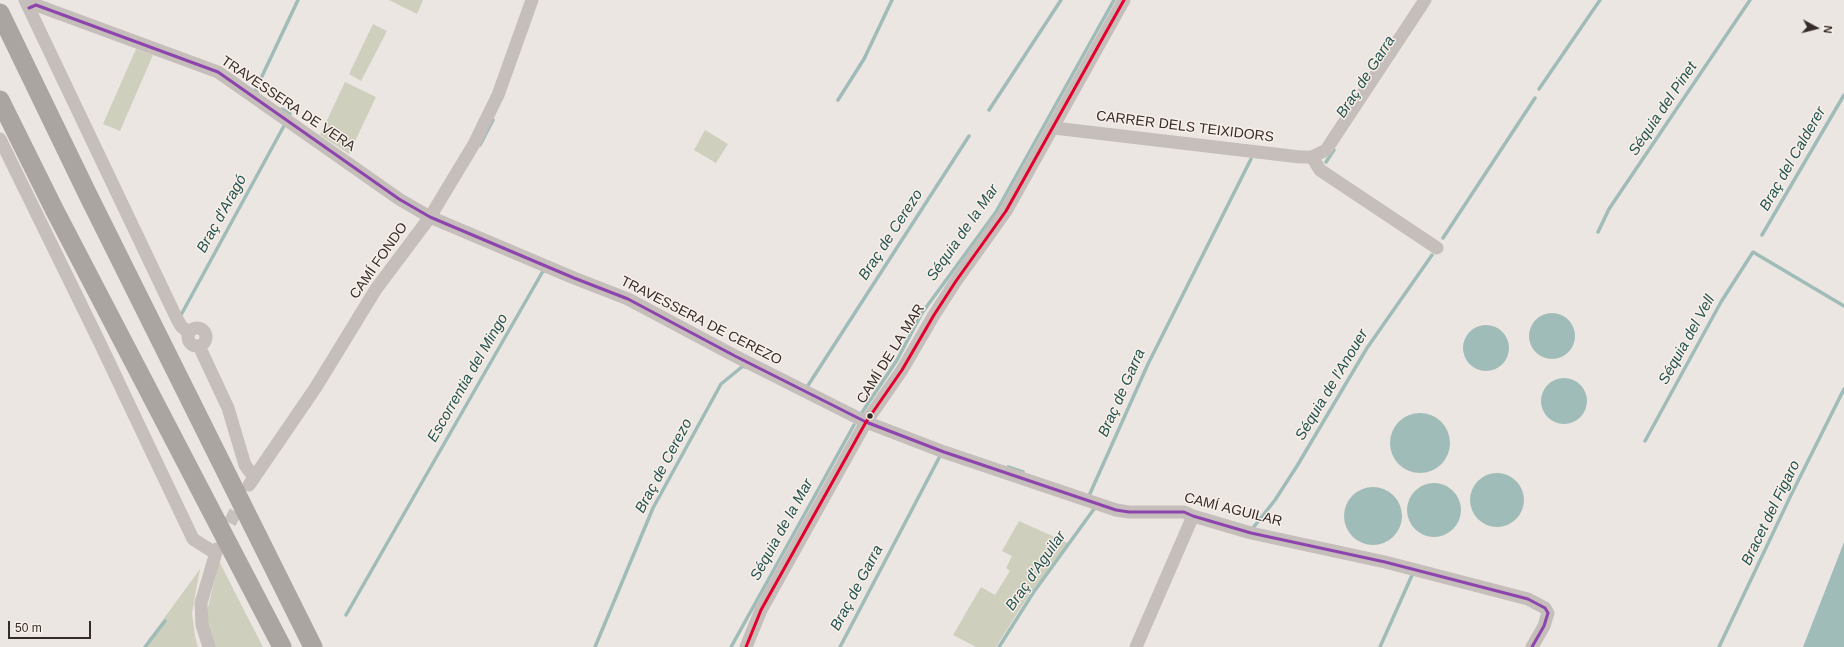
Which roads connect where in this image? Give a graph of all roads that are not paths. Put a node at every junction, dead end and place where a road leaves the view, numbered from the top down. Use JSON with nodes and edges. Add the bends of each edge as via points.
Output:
{"nodes":[{"id":1,"x":532,"y":0,"type":"edge"},
{"id":2,"x":1124,"y":0,"type":"edge"},
{"id":3,"x":1425,"y":0,"type":"edge"},
{"id":4,"x":27,"y":4,"type":"edge"},
{"id":5,"x":0,"y":13,"type":"edge"},
{"id":6,"x":0,"y":100,"type":"edge"},
{"id":7,"x":1054,"y":128,"type":"junction"},
{"id":8,"x":0,"y":139,"type":"edge"},
{"id":9,"x":1312,"y":157,"type":"junction"},
{"id":10,"x":430,"y":217,"type":"junction"},
{"id":11,"x":1437,"y":248,"type":"dead end"},
{"id":12,"x":866,"y":422,"type":"junction"},
{"id":13,"x":1193,"y":516,"type":"junction"},
{"id":14,"x":208,"y":647,"type":"edge"},
{"id":15,"x":282,"y":647,"type":"edge"},
{"id":16,"x":313,"y":647,"type":"edge"},
{"id":17,"x":746,"y":647,"type":"edge"},
{"id":18,"x":1136,"y":647,"type":"edge"},
{"id":19,"x":1532,"y":647,"type":"edge"}],
"edges":[{"from":1,"to":10,"type":"street","name":"CAMÍ FONDO","via":[[498,95],[474,144]]},
{"from":2,"to":7,"type":"street","name":"CAMÍ DE LA MAR"},
{"from":3,"to":9,"type":"street","via":[[1326,150]]},
{"from":4,"to":10,"type":"street","name":"TRAVESSERA DE VERA","via":[[36,5],[218,72],[399,199]]},
{"from":4,"to":10,"type":"street","name":"CAMÍ FONDO","via":[[181,326],[189,333],[190,342],[199,346],[228,408],[251,481],[316,387],[376,289]]},
{"from":5,"to":16,"type":"highway"},
{"from":6,"to":15,"type":"highway"},
{"from":7,"to":9,"type":"street","name":"CARRER DELS TEIXIDORS"},
{"from":7,"to":12,"type":"street","name":"CAMÍ DE LA MAR","via":[[1006,211],[956,281],[902,370]]},
{"from":8,"to":14,"type":"street","via":[[193,539],[216,551],[201,603],[202,624]]},
{"from":9,"to":11,"type":"street","via":[[1320,170]]},
{"from":10,"to":12,"type":"street","name":"TRAVESSERA DE CEREZO","via":[[628,299]]},
{"from":12,"to":13,"type":"street","name":"CAMÍ AGUILAR","via":[[944,452],[1116,510],[1184,512]]},
{"from":12,"to":17,"type":"street","name":"CAMÍ DE LA MAR","via":[[761,610]]},
{"from":13,"to":18,"type":"street"},
{"from":13,"to":19,"type":"street","name":"CAMÍ AGUILAR","via":[[1251,533],[1385,562],[1528,599],[1545,608],[1548,614]]}]}
